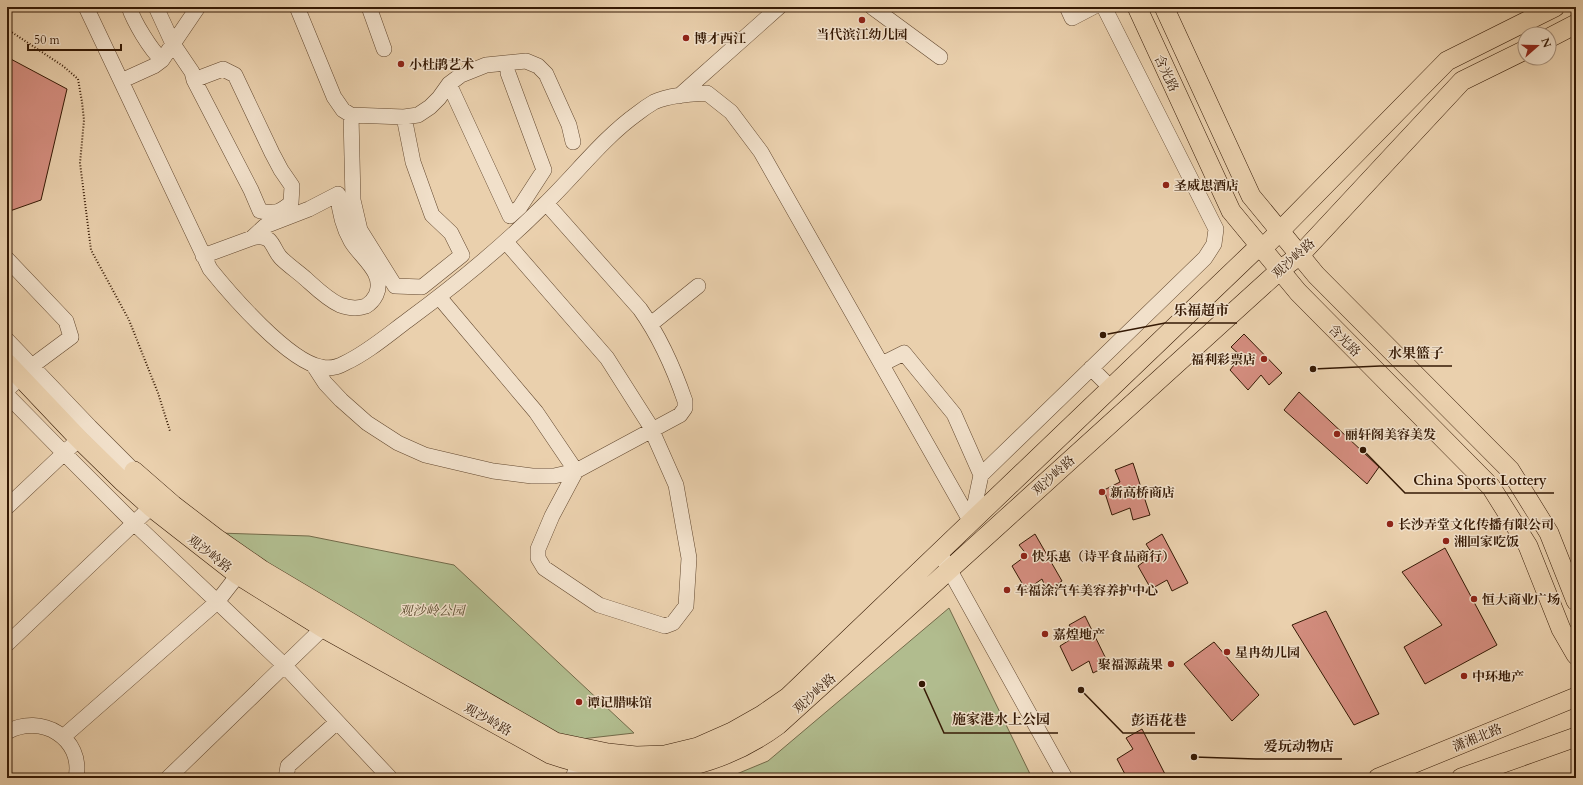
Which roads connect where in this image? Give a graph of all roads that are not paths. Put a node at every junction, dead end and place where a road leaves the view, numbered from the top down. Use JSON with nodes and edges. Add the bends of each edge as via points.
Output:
{"nodes":[{"id":1,"x":86,"y":7,"type":"edge"},
{"id":2,"x":129,"y":7,"type":"edge"},
{"id":3,"x":156,"y":7,"type":"edge"},
{"id":4,"x":198,"y":7,"type":"edge"},
{"id":5,"x":297,"y":7,"type":"edge"},
{"id":6,"x":369,"y":7,"type":"edge"},
{"id":7,"x":779,"y":7,"type":"edge"},
{"id":8,"x":872,"y":7,"type":"edge"},
{"id":9,"x":1067,"y":7,"type":"edge"},
{"id":10,"x":1093,"y":7,"type":"edge"},
{"id":11,"x":1104,"y":7,"type":"edge"},
{"id":12,"x":1137,"y":7,"type":"edge"},
{"id":13,"x":1164,"y":7,"type":"edge"},
{"id":14,"x":1555,"y":7,"type":"edge"},
{"id":15,"x":1576,"y":24,"type":"edge"},
{"id":16,"x":1557,"y":34,"type":"edge"},
{"id":17,"x":173,"y":44,"type":"junction"},
{"id":18,"x":384,"y":49,"type":"dead end"},
{"id":19,"x":1517,"y":54,"type":"edge"},
{"id":20,"x":940,"y":57,"type":"dead end"},
{"id":21,"x":162,"y":60,"type":"junction"},
{"id":22,"x":508,"y":73,"type":"dead end"},
{"id":23,"x":194,"y":80,"type":"junction"},
{"id":24,"x":120,"y":81,"type":"junction"},
{"id":25,"x":449,"y":84,"type":"junction"},
{"id":26,"x":679,"y":96,"type":"junction"},
{"id":27,"x":351,"y":115,"type":"junction"},
{"id":28,"x":404,"y":117,"type":"junction"},
{"id":29,"x":573,"y":142,"type":"dead end"},
{"id":30,"x":546,"y":203,"type":"junction"},
{"id":31,"x":1280,"y":231,"type":"junction"},
{"id":32,"x":252,"y":238,"type":"junction"},
{"id":33,"x":506,"y":242,"type":"junction"},
{"id":34,"x":1260,"y":247,"type":"junction"},
{"id":35,"x":1300,"y":255,"type":"junction"},
{"id":36,"x":202,"y":256,"type":"junction"},
{"id":37,"x":7,"y":258,"type":"edge"},
{"id":38,"x":1280,"y":270,"type":"junction"},
{"id":39,"x":698,"y":286,"type":"dead end"},
{"id":40,"x":439,"y":297,"type":"junction"},
{"id":41,"x":651,"y":324,"type":"junction"},
{"id":42,"x":7,"y":340,"type":"edge"},
{"id":43,"x":10,"y":361,"type":"edge"},
{"id":44,"x":882,"y":364,"type":"junction"},
{"id":45,"x":314,"y":366,"type":"junction"},
{"id":46,"x":1091,"y":368,"type":"junction"},
{"id":47,"x":27,"y":372,"type":"junction"},
{"id":48,"x":1111,"y":388,"type":"junction"},
{"id":49,"x":7,"y":390,"type":"edge"},
{"id":50,"x":7,"y":395,"type":"edge"},
{"id":51,"x":651,"y":430,"type":"junction"},
{"id":52,"x":79,"y":439,"type":"junction"},
{"id":53,"x":64,"y":453,"type":"junction"},
{"id":54,"x":134,"y":471,"type":"joint"},
{"id":55,"x":576,"y":471,"type":"junction"},
{"id":56,"x":981,"y":475,"type":"junction"},
{"id":57,"x":7,"y":507,"type":"edge"},
{"id":58,"x":151,"y":507,"type":"junction"},
{"id":59,"x":971,"y":522,"type":"junction"},
{"id":60,"x":135,"y":524,"type":"junction"},
{"id":61,"x":940,"y":552,"type":"junction"},
{"id":62,"x":949,"y":570,"type":"junction"},
{"id":63,"x":238,"y":575,"type":"junction"},
{"id":64,"x":1576,"y":601,"type":"edge"},
{"id":65,"x":217,"y":602,"type":"junction"},
{"id":66,"x":323,"y":628,"type":"junction"},
{"id":67,"x":7,"y":644,"type":"edge"},
{"id":68,"x":1576,"y":655,"type":"edge"},
{"id":69,"x":284,"y":665,"type":"junction"},
{"id":70,"x":1576,"y":697,"type":"edge"},
{"id":71,"x":337,"y":722,"type":"junction"},
{"id":72,"x":7,"y":731,"type":"edge"},
{"id":73,"x":1576,"y":736,"type":"edge"},
{"id":74,"x":63,"y":737,"type":"junction"},
{"id":75,"x":575,"y":771,"type":"edge"},
{"id":76,"x":76,"y":778,"type":"edge"},
{"id":77,"x":168,"y":778,"type":"edge"},
{"id":78,"x":286,"y":778,"type":"edge"},
{"id":79,"x":390,"y":778,"type":"edge"},
{"id":80,"x":1065,"y":778,"type":"edge"},
{"id":81,"x":1378,"y":778,"type":"edge"},
{"id":82,"x":1461,"y":778,"type":"edge"}],
"edges":[{"from":1,"to":24,"type":"street"},
{"from":2,"to":21,"type":"street","via":[[154,53]]},
{"from":3,"to":17,"type":"street"},
{"from":4,"to":17,"type":"street"},
{"from":5,"to":27,"type":"street","via":[[334,97],[343,110]]},
{"from":6,"to":18,"type":"street"},
{"from":7,"to":26,"type":"street"},
{"from":8,"to":20,"type":"street"},
{"from":9,"to":10,"type":"street","via":[[1072,18]]},
{"from":11,"to":46,"type":"street","via":[[1216,228],[1214,244],[1204,258]]},
{"from":12,"to":34,"type":"main road","name":"含光路","via":[[1231,211]]},
{"from":13,"to":31,"type":"main road","name":"含光路","via":[[1251,196]]},
{"from":14,"to":31,"type":"main road","name":"观沙岭路","via":[[1447,61]]},
{"from":15,"to":16,"type":"main road"},
{"from":17,"to":21,"type":"street"},
{"from":17,"to":23,"type":"street","via":[[192,72]]},
{"from":19,"to":35,"type":"main road","name":"观沙岭路","via":[[1462,81]]},
{"from":21,"to":24,"type":"street"},
{"from":22,"to":25,"type":"street","via":[[544,170],[520,207],[510,216]]},
{"from":23,"to":23,"type":"street","via":[[223,69],[235,75],[272,153],[292,186],[292,203],[281,212],[260,211]]},
{"from":24,"to":36,"type":"street"},
{"from":25,"to":28,"type":"street","via":[[430,107],[418,115]]},
{"from":25,"to":29,"type":"street","via":[[461,75],[486,65],[526,61],[538,66],[546,74],[569,125]]},
{"from":26,"to":30,"type":"street","via":[[654,102],[621,125]]},
{"from":26,"to":44,"type":"street","via":[[707,93],[731,112],[761,152]]},
{"from":27,"to":28,"type":"street"},
{"from":27,"to":28,"type":"street","via":[[352,200],[360,230],[395,286],[422,287],[462,255],[451,233],[432,215],[413,162]]},
{"from":30,"to":33,"type":"street"},
{"from":30,"to":41,"type":"street"},
{"from":31,"to":34,"type":"main road","name":"观沙岭路"},
{"from":31,"to":35,"type":"main road","name":"含光路"},
{"from":32,"to":32,"type":"street","via":[[257,236],[268,239],[279,256],[340,305],[358,309],[374,299],[379,289],[375,272],[350,239],[339,210],[338,194],[309,209],[265,226]]},
{"from":32,"to":36,"type":"street"},
{"from":33,"to":40,"type":"street"},
{"from":33,"to":51,"type":"street","via":[[607,358]]},
{"from":34,"to":38,"type":"main road","name":"含光路"},
{"from":34,"to":48,"type":"main road","name":"观沙岭路"},
{"from":35,"to":38,"type":"main road","name":"观沙岭路"},
{"from":35,"to":64,"type":"main road","name":"含光路","via":[[1316,275],[1510,470],[1549,533]]},
{"from":36,"to":45,"type":"street","via":[[220,281],[270,335]]},
{"from":37,"to":47,"type":"street","via":[[66,321],[71,337]]},
{"from":38,"to":62,"type":"main road","name":"观沙岭路"},
{"from":38,"to":68,"type":"main road","name":"含光路","via":[[1298,292],[1491,487],[1528,546],[1561,629]]},
{"from":39,"to":41,"type":"street"},
{"from":40,"to":45,"type":"street","via":[[346,363],[330,368]]},
{"from":40,"to":55,"type":"street","via":[[536,412]]},
{"from":41,"to":51,"type":"street","via":[[662,343],[685,401],[685,408],[680,415]]},
{"from":42,"to":43,"type":"street"},
{"from":43,"to":47,"type":"main road","name":"观沙岭路"},
{"from":44,"to":56,"type":"street","via":[[904,353],[954,414]]},
{"from":44,"to":59,"type":"street"},
{"from":45,"to":55,"type":"street","via":[[325,383],[368,424],[425,454],[501,472],[532,476],[554,476]]},
{"from":46,"to":48,"type":"street"},
{"from":46,"to":56,"type":"street"},
{"from":47,"to":49,"type":"street"},
{"from":47,"to":52,"type":"main road","name":"观沙岭路"},
{"from":47,"to":54,"type":"street","via":[[90,427]]},
{"from":48,"to":59,"type":"main road","name":"观沙岭路"},
{"from":50,"to":53,"type":"street"},
{"from":51,"to":55,"type":"street"},
{"from":51,"to":55,"type":"street","via":[[676,485],[689,558],[686,606],[673,623],[664,626],[599,605],[544,568],[538,558],[538,548]]},
{"from":52,"to":53,"type":"street"},
{"from":52,"to":58,"type":"main road","name":"观沙岭路"},
{"from":53,"to":57,"type":"street"},
{"from":53,"to":60,"type":"street"},
{"from":54,"to":61,"type":"main road","name":"观沙岭路","via":[[173,505],[262,570],[555,742],[636,756],[665,755],[698,747],[762,715],[788,697]]},
{"from":56,"to":59,"type":"street"},
{"from":58,"to":60,"type":"street"},
{"from":58,"to":63,"type":"main road","name":"观沙岭路"},
{"from":59,"to":61,"type":"main road","name":"观沙岭路"},
{"from":60,"to":65,"type":"street"},
{"from":60,"to":67,"type":"street"},
{"from":61,"to":62,"type":"street"},
{"from":62,"to":75,"type":"main road","name":"观沙岭路","via":[[763,737],[740,749],[704,762],[668,771]]},
{"from":62,"to":80,"type":"street"},
{"from":63,"to":65,"type":"street"},
{"from":63,"to":66,"type":"main road","name":"观沙岭路"},
{"from":65,"to":69,"type":"street"},
{"from":65,"to":74,"type":"street"},
{"from":66,"to":69,"type":"street"},
{"from":66,"to":75,"type":"main road","name":"观沙岭路","via":[[550,754]]},
{"from":69,"to":71,"type":"street"},
{"from":69,"to":77,"type":"street"},
{"from":70,"to":81,"type":"main road","name":"潇湘北路"},
{"from":71,"to":78,"type":"street","via":[[288,766]]},
{"from":71,"to":79,"type":"street"},
{"from":72,"to":74,"type":"street","via":[[36,725],[55,731]]},
{"from":73,"to":82,"type":"main road"},
{"from":74,"to":76,"type":"street","via":[[76,760]]}]}
